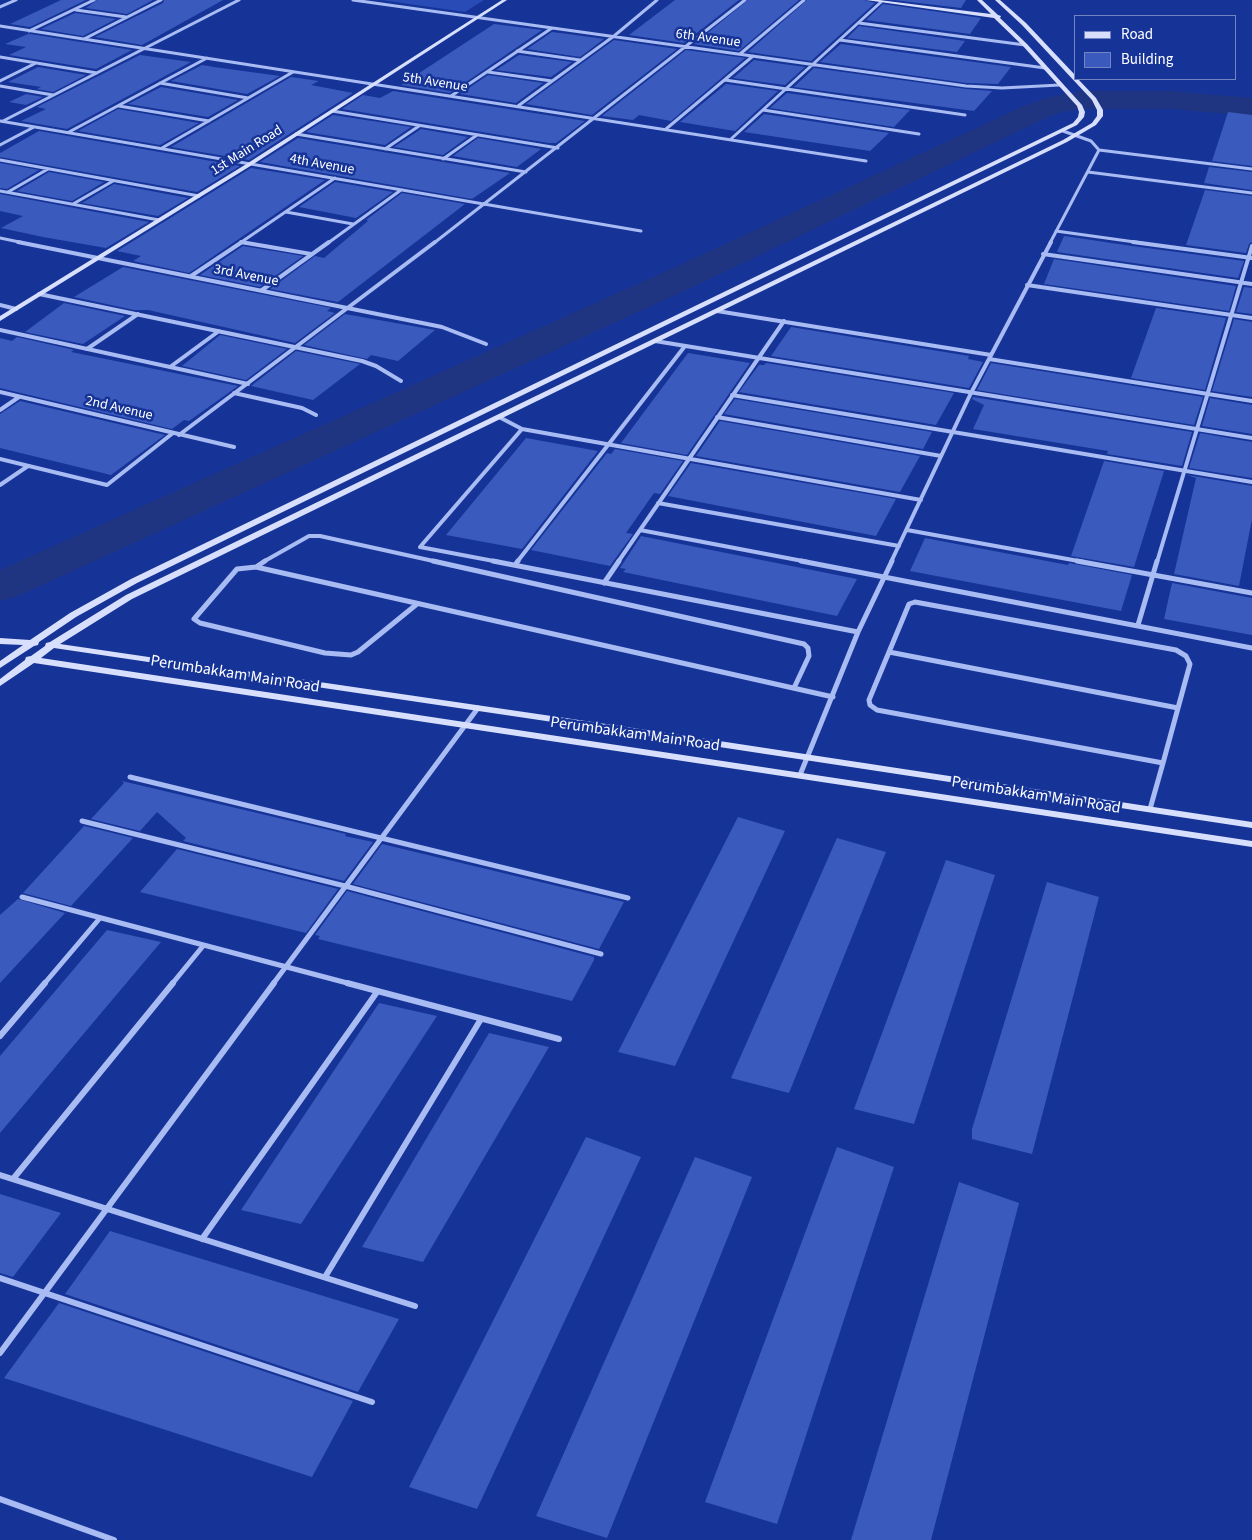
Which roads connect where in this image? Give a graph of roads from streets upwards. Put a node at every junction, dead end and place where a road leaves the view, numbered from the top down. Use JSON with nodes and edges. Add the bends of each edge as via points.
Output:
{"nodes":[{"id":1,"x":16,"y":0,"type":"edge"},
{"id":2,"x":94,"y":0,"type":"edge"},
{"id":3,"x":162,"y":0,"type":"edge"},
{"id":4,"x":239,"y":0,"type":"edge"},
{"id":5,"x":353,"y":0,"type":"edge"},
{"id":6,"x":505,"y":0,"type":"edge"},
{"id":7,"x":657,"y":0,"type":"edge"},
{"id":8,"x":745,"y":0,"type":"edge"},
{"id":9,"x":804,"y":0,"type":"edge"},
{"id":10,"x":868,"y":0,"type":"edge"},
{"id":11,"x":979,"y":0,"type":"edge"},
{"id":12,"x":997,"y":0,"type":"edge"},
{"id":13,"x":882,"y":2,"type":"junction"},
{"id":14,"x":0,"y":7,"type":"edge"},
{"id":15,"x":74,"y":9,"type":"junction"},
{"id":16,"x":1016,"y":16,"type":"junction"},
{"id":17,"x":127,"y":17,"type":"junction"},
{"id":18,"x":477,"y":17,"type":"junction"},
{"id":19,"x":997,"y":17,"type":"junction"},
{"id":20,"x":859,"y":23,"type":"junction"},
{"id":21,"x":0,"y":26,"type":"edge"},
{"id":22,"x":552,"y":28,"type":"junction"},
{"id":23,"x":29,"y":31,"type":"junction"},
{"id":24,"x":614,"y":36,"type":"junction"},
{"id":25,"x":83,"y":39,"type":"junction"},
{"id":26,"x":840,"y":40,"type":"junction"},
{"id":27,"x":1025,"y":45,"type":"junction"},
{"id":28,"x":686,"y":47,"type":"junction"},
{"id":29,"x":146,"y":49,"type":"junction"},
{"id":30,"x":517,"y":52,"type":"junction"},
{"id":31,"x":740,"y":54,"type":"junction"},
{"id":32,"x":753,"y":56,"type":"junction"},
{"id":33,"x":0,"y":57,"type":"edge"},
{"id":34,"x":207,"y":58,"type":"junction"},
{"id":35,"x":581,"y":60,"type":"junction"},
{"id":36,"x":37,"y":63,"type":"junction"},
{"id":37,"x":814,"y":64,"type":"junction"},
{"id":38,"x":1045,"y":68,"type":"junction"},
{"id":39,"x":294,"y":72,"type":"junction"},
{"id":40,"x":488,"y":72,"type":"junction"},
{"id":41,"x":98,"y":73,"type":"junction"},
{"id":42,"x":1074,"y":77,"type":"edge"},
{"id":43,"x":725,"y":80,"type":"junction"},
{"id":44,"x":1076,"y":80,"type":"edge"},
{"id":45,"x":0,"y":81,"type":"edge"},
{"id":46,"x":553,"y":81,"type":"junction"},
{"id":47,"x":160,"y":83,"type":"junction"},
{"id":48,"x":374,"y":84,"type":"junction"},
{"id":49,"x":1060,"y":85,"type":"junction"},
{"id":50,"x":0,"y":86,"type":"edge"},
{"id":51,"x":787,"y":89,"type":"junction"},
{"id":52,"x":54,"y":95,"type":"junction"},
{"id":53,"x":451,"y":96,"type":"junction"},
{"id":54,"x":248,"y":98,"type":"junction"},
{"id":55,"x":118,"y":106,"type":"junction"},
{"id":56,"x":518,"y":106,"type":"junction"},
{"id":57,"x":763,"y":110,"type":"junction"},
{"id":58,"x":332,"y":111,"type":"junction"},
{"id":59,"x":965,"y":114,"type":"dead end"},
{"id":60,"x":595,"y":118,"type":"junction"},
{"id":61,"x":1,"y":121,"type":"edge"},
{"id":62,"x":209,"y":121,"type":"junction"},
{"id":63,"x":419,"y":125,"type":"junction"},
{"id":64,"x":34,"y":127,"type":"junction"},
{"id":65,"x":666,"y":130,"type":"junction"},
{"id":66,"x":1063,"y":131,"type":"junction"},
{"id":67,"x":68,"y":132,"type":"junction"},
{"id":68,"x":296,"y":134,"type":"junction"},
{"id":69,"x":919,"y":134,"type":"dead end"},
{"id":70,"x":477,"y":135,"type":"junction"},
{"id":71,"x":1076,"y":135,"type":"junction"},
{"id":72,"x":731,"y":139,"type":"junction"},
{"id":73,"x":0,"y":145,"type":"edge"},
{"id":74,"x":558,"y":148,"type":"junction"},
{"id":75,"x":162,"y":149,"type":"junction"},
{"id":76,"x":384,"y":149,"type":"junction"},
{"id":77,"x":1099,"y":150,"type":"junction"},
{"id":78,"x":443,"y":159,"type":"junction"},
{"id":79,"x":0,"y":160,"type":"edge"},
{"id":80,"x":866,"y":161,"type":"dead end"},
{"id":81,"x":250,"y":164,"type":"junction"},
{"id":82,"x":49,"y":169,"type":"junction"},
{"id":83,"x":1252,"y":170,"type":"edge"},
{"id":84,"x":526,"y":172,"type":"junction"},
{"id":85,"x":1088,"y":172,"type":"junction"},
{"id":86,"x":335,"y":178,"type":"junction"},
{"id":87,"x":114,"y":180,"type":"junction"},
{"id":88,"x":401,"y":190,"type":"junction"},
{"id":89,"x":0,"y":191,"type":"edge"},
{"id":90,"x":8,"y":192,"type":"junction"},
{"id":91,"x":1252,"y":193,"type":"edge"},
{"id":92,"x":199,"y":196,"type":"junction"},
{"id":93,"x":72,"y":204,"type":"junction"},
{"id":94,"x":486,"y":204,"type":"junction"},
{"id":95,"x":286,"y":212,"type":"junction"},
{"id":96,"x":159,"y":220,"type":"junction"},
{"id":97,"x":353,"y":224,"type":"junction"},
{"id":98,"x":641,"y":231,"type":"dead end"},
{"id":99,"x":1056,"y":231,"type":"junction"},
{"id":100,"x":0,"y":238,"type":"edge"},
{"id":101,"x":241,"y":242,"type":"junction"},
{"id":102,"x":1252,"y":246,"type":"edge"},
{"id":103,"x":312,"y":254,"type":"junction"},
{"id":104,"x":1043,"y":254,"type":"junction"},
{"id":105,"x":98,"y":258,"type":"junction"},
{"id":106,"x":1250,"y":258,"type":"edge"},
{"id":107,"x":192,"y":276,"type":"junction"},
{"id":108,"x":1241,"y":283,"type":"junction"},
{"id":109,"x":1252,"y":284,"type":"edge"},
{"id":110,"x":1027,"y":285,"type":"junction"},
{"id":111,"x":262,"y":290,"type":"junction"},
{"id":112,"x":39,"y":294,"type":"junction"},
{"id":113,"x":0,"y":306,"type":"edge"},
{"id":114,"x":349,"y":308,"type":"junction"},
{"id":115,"x":16,"y":309,"type":"junction"},
{"id":116,"x":717,"y":311,"type":"junction"},
{"id":117,"x":138,"y":314,"type":"junction"},
{"id":118,"x":1231,"y":315,"type":"junction"},
{"id":119,"x":1252,"y":318,"type":"edge"},
{"id":120,"x":0,"y":319,"type":"edge"},
{"id":121,"x":784,"y":322,"type":"junction"},
{"id":122,"x":0,"y":330,"type":"edge"},
{"id":123,"x":219,"y":331,"type":"junction"},
{"id":124,"x":655,"y":341,"type":"junction"},
{"id":125,"x":486,"y":344,"type":"dead end"},
{"id":126,"x":685,"y":346,"type":"junction"},
{"id":127,"x":297,"y":347,"type":"junction"},
{"id":128,"x":87,"y":349,"type":"junction"},
{"id":129,"x":990,"y":357,"type":"junction"},
{"id":130,"x":758,"y":358,"type":"junction"},
{"id":131,"x":170,"y":367,"type":"junction"},
{"id":132,"x":401,"y":381,"type":"dead end"},
{"id":133,"x":248,"y":384,"type":"junction"},
{"id":134,"x":0,"y":392,"type":"edge"},
{"id":135,"x":234,"y":393,"type":"junction"},
{"id":136,"x":971,"y":393,"type":"junction"},
{"id":137,"x":1208,"y":394,"type":"junction"},
{"id":138,"x":732,"y":395,"type":"junction"},
{"id":139,"x":19,"y":397,"type":"junction"},
{"id":140,"x":1252,"y":401,"type":"edge"},
{"id":141,"x":0,"y":410,"type":"edge"},
{"id":142,"x":316,"y":415,"type":"dead end"},
{"id":143,"x":499,"y":417,"type":"junction"},
{"id":144,"x":717,"y":417,"type":"junction"},
{"id":145,"x":522,"y":429,"type":"junction"},
{"id":146,"x":1197,"y":430,"type":"junction"},
{"id":147,"x":173,"y":433,"type":"junction"},
{"id":148,"x":952,"y":434,"type":"junction"},
{"id":149,"x":179,"y":435,"type":"junction"},
{"id":150,"x":1252,"y":438,"type":"edge"},
{"id":151,"x":607,"y":444,"type":"junction"},
{"id":152,"x":234,"y":447,"type":"dead end"},
{"id":153,"x":942,"y":456,"type":"junction"},
{"id":154,"x":0,"y":459,"type":"edge"},
{"id":155,"x":689,"y":459,"type":"junction"},
{"id":156,"x":28,"y":466,"type":"junction"},
{"id":157,"x":1185,"y":471,"type":"junction"},
{"id":158,"x":1252,"y":482,"type":"edge"},
{"id":159,"x":0,"y":486,"type":"edge"},
{"id":160,"x":921,"y":500,"type":"junction"},
{"id":161,"x":658,"y":503,"type":"junction"},
{"id":162,"x":640,"y":530,"type":"junction"},
{"id":163,"x":907,"y":530,"type":"junction"},
{"id":164,"x":899,"y":546,"type":"junction"},
{"id":165,"x":515,"y":565,"type":"junction"},
{"id":166,"x":256,"y":567,"type":"junction"},
{"id":167,"x":1154,"y":575,"type":"junction"},
{"id":168,"x":884,"y":577,"type":"junction"},
{"id":169,"x":604,"y":583,"type":"junction"},
{"id":170,"x":1252,"y":593,"type":"edge"},
{"id":171,"x":417,"y":604,"type":"junction"},
{"id":172,"x":1138,"y":625,"type":"junction"},
{"id":173,"x":858,"y":632,"type":"junction"},
{"id":174,"x":0,"y":641,"type":"edge"},
{"id":175,"x":33,"y":642,"type":"junction"},
{"id":176,"x":51,"y":646,"type":"junction"},
{"id":177,"x":1252,"y":648,"type":"edge"},
{"id":178,"x":889,"y":652,"type":"junction"},
{"id":179,"x":0,"y":655,"type":"edge"},
{"id":180,"x":14,"y":656,"type":"junction"},
{"id":181,"x":32,"y":659,"type":"junction"},
{"id":182,"x":0,"y":665,"type":"edge"},
{"id":183,"x":0,"y":683,"type":"edge"},
{"id":184,"x":794,"y":688,"type":"junction"},
{"id":185,"x":833,"y":697,"type":"junction"},
{"id":186,"x":478,"y":708,"type":"junction"},
{"id":187,"x":1178,"y":708,"type":"junction"},
{"id":188,"x":464,"y":726,"type":"junction"},
{"id":189,"x":806,"y":757,"type":"junction"},
{"id":190,"x":1163,"y":763,"type":"junction"},
{"id":191,"x":800,"y":775,"type":"junction"},
{"id":192,"x":130,"y":777,"type":"dead end"},
{"id":193,"x":1150,"y":809,"type":"junction"},
{"id":194,"x":82,"y":821,"type":"dead end"},
{"id":195,"x":1252,"y":825,"type":"edge"},
{"id":196,"x":381,"y":838,"type":"junction"},
{"id":197,"x":1252,"y":844,"type":"edge"},
{"id":198,"x":345,"y":886,"type":"junction"},
{"id":199,"x":22,"y":897,"type":"dead end"},
{"id":200,"x":628,"y":898,"type":"dead end"},
{"id":201,"x":100,"y":918,"type":"junction"},
{"id":202,"x":203,"y":946,"type":"junction"},
{"id":203,"x":601,"y":954,"type":"dead end"},
{"id":204,"x":285,"y":968,"type":"junction"},
{"id":205,"x":376,"y":992,"type":"junction"},
{"id":206,"x":481,"y":1019,"type":"junction"},
{"id":207,"x":0,"y":1036,"type":"edge"},
{"id":208,"x":559,"y":1039,"type":"dead end"},
{"id":209,"x":0,"y":1176,"type":"edge"},
{"id":210,"x":13,"y":1179,"type":"junction"},
{"id":211,"x":106,"y":1209,"type":"junction"},
{"id":212,"x":202,"y":1239,"type":"junction"},
{"id":213,"x":325,"y":1277,"type":"junction"},
{"id":214,"x":0,"y":1278,"type":"edge"},
{"id":215,"x":45,"y":1293,"type":"junction"},
{"id":216,"x":415,"y":1306,"type":"dead end"},
{"id":217,"x":0,"y":1353,"type":"edge"},
{"id":218,"x":372,"y":1402,"type":"dead end"},
{"id":219,"x":0,"y":1499,"type":"edge"},
{"id":220,"x":114,"y":1540,"type":"edge"}],
"edges":[{"from":1,"to":14,"type":"street"},
{"from":2,"to":15,"type":"street"},
{"from":3,"to":17,"type":"street"},
{"from":4,"to":29,"type":"street"},
{"from":5,"to":18,"type":"street","name":"6th Avenue"},
{"from":6,"to":18,"type":"street","name":"1st Main Road"},
{"from":7,"to":24,"type":"street"},
{"from":8,"to":28,"type":"street"},
{"from":9,"to":31,"type":"street"},
{"from":10,"to":13,"type":"street"},
{"from":11,"to":19,"type":"street"},
{"from":12,"to":16,"type":"street"},
{"from":13,"to":19,"type":"street"},
{"from":13,"to":20,"type":"street"},
{"from":15,"to":17,"type":"street"},
{"from":15,"to":23,"type":"street"},
{"from":16,"to":19,"type":"street"},
{"from":16,"to":42,"type":"street"},
{"from":17,"to":25,"type":"street"},
{"from":18,"to":22,"type":"street","name":"6th Avenue"},
{"from":18,"to":48,"type":"street","name":"1st Main Road"},
{"from":19,"to":27,"type":"street"},
{"from":20,"to":26,"type":"street"},
{"from":20,"to":27,"type":"street"},
{"from":21,"to":23,"type":"street","name":"5th Avenue"},
{"from":22,"to":24,"type":"street","name":"6th Avenue"},
{"from":22,"to":30,"type":"street"},
{"from":23,"to":25,"type":"street","name":"5th Avenue"},
{"from":24,"to":28,"type":"street","name":"6th Avenue"},
{"from":24,"to":35,"type":"street"},
{"from":25,"to":29,"type":"street","name":"5th Avenue"},
{"from":26,"to":37,"type":"street"},
{"from":26,"to":38,"type":"street"},
{"from":27,"to":38,"type":"street"},
{"from":28,"to":31,"type":"street","name":"6th Avenue"},
{"from":28,"to":60,"type":"street"},
{"from":29,"to":34,"type":"street","name":"5th Avenue"},
{"from":29,"to":41,"type":"street"},
{"from":30,"to":35,"type":"street"},
{"from":30,"to":40,"type":"street"},
{"from":31,"to":32,"type":"street","name":"6th Avenue"},
{"from":32,"to":37,"type":"street","name":"6th Avenue"},
{"from":32,"to":43,"type":"street"},
{"from":33,"to":36,"type":"street"},
{"from":34,"to":39,"type":"street","name":"5th Avenue"},
{"from":34,"to":47,"type":"street"},
{"from":35,"to":46,"type":"street"},
{"from":36,"to":41,"type":"street"},
{"from":36,"to":45,"type":"street"},
{"from":37,"to":49,"type":"street","name":"6th Avenue","via":[[980,87]]},
{"from":37,"to":51,"type":"street"},
{"from":38,"to":49,"type":"street"},
{"from":39,"to":48,"type":"street","name":"5th Avenue"},
{"from":39,"to":54,"type":"street"},
{"from":40,"to":46,"type":"street"},
{"from":40,"to":53,"type":"street"},
{"from":41,"to":52,"type":"street"},
{"from":43,"to":51,"type":"street"},
{"from":43,"to":65,"type":"street"},
{"from":44,"to":71,"type":"street","via":[[1100,110],[1100,116],[1094,124]]},
{"from":46,"to":56,"type":"street"},
{"from":47,"to":54,"type":"street"},
{"from":47,"to":55,"type":"street"},
{"from":48,"to":53,"type":"street","name":"5th Avenue"},
{"from":48,"to":58,"type":"street","name":"1st Main Road"},
{"from":49,"to":66,"type":"street","via":[[1082,112],[1081,118]]},
{"from":50,"to":52,"type":"street"},
{"from":51,"to":57,"type":"street"},
{"from":51,"to":59,"type":"street"},
{"from":52,"to":61,"type":"street"},
{"from":53,"to":56,"type":"street","name":"5th Avenue"},
{"from":54,"to":62,"type":"street"},
{"from":55,"to":62,"type":"street"},
{"from":55,"to":67,"type":"street"},
{"from":56,"to":60,"type":"street","name":"5th Avenue"},
{"from":57,"to":69,"type":"street"},
{"from":57,"to":72,"type":"street"},
{"from":58,"to":63,"type":"street"},
{"from":58,"to":68,"type":"street","name":"1st Main Road"},
{"from":60,"to":65,"type":"street","name":"5th Avenue"},
{"from":60,"to":74,"type":"street"},
{"from":61,"to":64,"type":"street","name":"4th Avenue"},
{"from":62,"to":75,"type":"street"},
{"from":63,"to":70,"type":"street"},
{"from":63,"to":76,"type":"street"},
{"from":64,"to":67,"type":"street","name":"4th Avenue"},
{"from":64,"to":73,"type":"street"},
{"from":65,"to":72,"type":"street","name":"5th Avenue"},
{"from":66,"to":71,"type":"street"},
{"from":66,"to":175,"type":"street","via":[[134,581]]},
{"from":67,"to":75,"type":"street","name":"4th Avenue"},
{"from":68,"to":76,"type":"street"},
{"from":68,"to":81,"type":"street","name":"1st Main Road"},
{"from":70,"to":74,"type":"street"},
{"from":70,"to":78,"type":"street"},
{"from":71,"to":77,"type":"street","via":[[1091,140]]},
{"from":71,"to":116,"type":"street"},
{"from":72,"to":80,"type":"street","name":"5th Avenue"},
{"from":74,"to":84,"type":"street"},
{"from":75,"to":81,"type":"street","name":"4th Avenue"},
{"from":76,"to":78,"type":"street"},
{"from":77,"to":83,"type":"street"},
{"from":77,"to":85,"type":"street"},
{"from":78,"to":84,"type":"street"},
{"from":79,"to":82,"type":"street"},
{"from":81,"to":86,"type":"street","name":"4th Avenue"},
{"from":81,"to":92,"type":"street","name":"1st Main Road"},
{"from":82,"to":87,"type":"street"},
{"from":82,"to":90,"type":"street"},
{"from":84,"to":94,"type":"street"},
{"from":85,"to":91,"type":"street"},
{"from":85,"to":99,"type":"street"},
{"from":86,"to":88,"type":"street","name":"4th Avenue"},
{"from":86,"to":95,"type":"street"},
{"from":87,"to":92,"type":"street"},
{"from":87,"to":93,"type":"street"},
{"from":88,"to":94,"type":"street","name":"4th Avenue"},
{"from":88,"to":97,"type":"street"},
{"from":89,"to":90,"type":"street"},
{"from":90,"to":93,"type":"street"},
{"from":92,"to":96,"type":"street","name":"1st Main Road"},
{"from":93,"to":96,"type":"street"},
{"from":94,"to":98,"type":"street","name":"4th Avenue"},
{"from":94,"to":114,"type":"street"},
{"from":95,"to":97,"type":"street"},
{"from":95,"to":101,"type":"street"},
{"from":96,"to":105,"type":"street","name":"1st Main Road"},
{"from":97,"to":103,"type":"street"},
{"from":99,"to":104,"type":"street"},
{"from":99,"to":106,"type":"street"},
{"from":100,"to":105,"type":"street","name":"3rd Avenue"},
{"from":101,"to":103,"type":"street"},
{"from":101,"to":107,"type":"street"},
{"from":102,"to":106,"type":"street"},
{"from":103,"to":111,"type":"street"},
{"from":104,"to":108,"type":"street"},
{"from":104,"to":110,"type":"street"},
{"from":105,"to":107,"type":"street","name":"3rd Avenue"},
{"from":105,"to":112,"type":"street","name":"1st Main Road"},
{"from":106,"to":108,"type":"street"},
{"from":107,"to":111,"type":"street","name":"3rd Avenue"},
{"from":108,"to":109,"type":"street"},
{"from":108,"to":118,"type":"street"},
{"from":110,"to":118,"type":"street"},
{"from":110,"to":129,"type":"street"},
{"from":111,"to":114,"type":"street","name":"3rd Avenue"},
{"from":112,"to":115,"type":"street","name":"1st Main Road"},
{"from":112,"to":117,"type":"street"},
{"from":113,"to":115,"type":"street"},
{"from":114,"to":125,"type":"street","name":"3rd Avenue","via":[[442,327]]},
{"from":114,"to":127,"type":"street"},
{"from":115,"to":120,"type":"street","name":"1st Main Road"},
{"from":116,"to":121,"type":"street"},
{"from":116,"to":124,"type":"street"},
{"from":117,"to":123,"type":"street"},
{"from":117,"to":128,"type":"street"},
{"from":118,"to":119,"type":"street"},
{"from":118,"to":137,"type":"street"},
{"from":121,"to":129,"type":"street"},
{"from":121,"to":130,"type":"street"},
{"from":122,"to":128,"type":"street"},
{"from":123,"to":127,"type":"street"},
{"from":123,"to":131,"type":"street"},
{"from":124,"to":126,"type":"street"},
{"from":124,"to":143,"type":"street"},
{"from":126,"to":130,"type":"street"},
{"from":126,"to":151,"type":"street"},
{"from":127,"to":132,"type":"street","via":[[376,366]]},
{"from":127,"to":133,"type":"street"},
{"from":128,"to":131,"type":"street"},
{"from":129,"to":136,"type":"street"},
{"from":129,"to":137,"type":"street"},
{"from":130,"to":136,"type":"street"},
{"from":130,"to":138,"type":"street"},
{"from":131,"to":133,"type":"street"},
{"from":133,"to":135,"type":"street"},
{"from":134,"to":139,"type":"street","name":"2nd Avenue"},
{"from":135,"to":142,"type":"street","via":[[295,406]]},
{"from":135,"to":149,"type":"street"},
{"from":136,"to":146,"type":"street"},
{"from":136,"to":148,"type":"street"},
{"from":137,"to":140,"type":"street"},
{"from":137,"to":146,"type":"street"},
{"from":138,"to":144,"type":"street"},
{"from":138,"to":148,"type":"street"},
{"from":139,"to":141,"type":"street"},
{"from":139,"to":147,"type":"street","name":"2nd Avenue"},
{"from":143,"to":145,"type":"street"},
{"from":143,"to":176,"type":"street","via":[[129,597]]},
{"from":144,"to":153,"type":"street"},
{"from":144,"to":155,"type":"street"},
{"from":145,"to":151,"type":"street"},
{"from":145,"to":165,"type":"street","via":[[420,547]]},
{"from":146,"to":150,"type":"street"},
{"from":146,"to":157,"type":"street"},
{"from":147,"to":149,"type":"street","name":"2nd Avenue"},
{"from":147,"to":156,"type":"street","via":[[106,485]]},
{"from":148,"to":153,"type":"street"},
{"from":148,"to":157,"type":"street"},
{"from":149,"to":152,"type":"street","name":"2nd Avenue"},
{"from":151,"to":155,"type":"street"},
{"from":151,"to":165,"type":"street"},
{"from":153,"to":160,"type":"street"},
{"from":154,"to":156,"type":"street"},
{"from":155,"to":160,"type":"street"},
{"from":155,"to":161,"type":"street"},
{"from":156,"to":159,"type":"street"},
{"from":157,"to":158,"type":"street"},
{"from":157,"to":167,"type":"street"},
{"from":160,"to":163,"type":"street"},
{"from":161,"to":162,"type":"street"},
{"from":161,"to":164,"type":"street"},
{"from":162,"to":168,"type":"street"},
{"from":162,"to":169,"type":"street"},
{"from":163,"to":164,"type":"street"},
{"from":163,"to":167,"type":"street"},
{"from":164,"to":168,"type":"street"},
{"from":165,"to":169,"type":"street"},
{"from":166,"to":171,"type":"street"},
{"from":166,"to":171,"type":"street","via":[[237,569],[194,621],[325,653],[351,655]]},
{"from":166,"to":184,"type":"street","via":[[299,540],[320,536],[804,644],[810,652]]},
{"from":167,"to":170,"type":"street"},
{"from":167,"to":172,"type":"street"},
{"from":168,"to":172,"type":"street"},
{"from":168,"to":173,"type":"street"},
{"from":169,"to":173,"type":"street"},
{"from":171,"to":184,"type":"street"},
{"from":172,"to":177,"type":"street"},
{"from":173,"to":185,"type":"street"},
{"from":174,"to":175,"type":"street","name":"Perumbakkam Main Road"},
{"from":175,"to":176,"type":"street","name":"Perumbakkam Main Road"},
{"from":175,"to":180,"type":"street"},
{"from":176,"to":181,"type":"street"},
{"from":176,"to":186,"type":"street","name":"Perumbakkam Main Road"},
{"from":178,"to":187,"type":"street"},
{"from":178,"to":187,"type":"street","via":[[909,604],[915,602],[1166,648],[1186,656],[1190,664]]},
{"from":178,"to":190,"type":"street","via":[[869,700],[877,710]]},
{"from":179,"to":180,"type":"street","name":"Perumbakkam Main Road"},
{"from":180,"to":181,"type":"street","name":"Perumbakkam Main Road"},
{"from":180,"to":182,"type":"street"},
{"from":181,"to":183,"type":"street"},
{"from":181,"to":188,"type":"street","name":"Perumbakkam Main Road"},
{"from":184,"to":185,"type":"street"},
{"from":185,"to":189,"type":"street"},
{"from":186,"to":188,"type":"street"},
{"from":186,"to":189,"type":"street","name":"Perumbakkam Main Road"},
{"from":187,"to":190,"type":"street"},
{"from":188,"to":191,"type":"street","name":"Perumbakkam Main Road"},
{"from":188,"to":196,"type":"street"},
{"from":189,"to":191,"type":"street"},
{"from":189,"to":193,"type":"street","name":"Perumbakkam Main Road"},
{"from":190,"to":193,"type":"street"},
{"from":191,"to":197,"type":"street","name":"Perumbakkam Main Road"},
{"from":192,"to":196,"type":"street"},
{"from":193,"to":195,"type":"street","name":"Perumbakkam Main Road"},
{"from":194,"to":198,"type":"street"},
{"from":196,"to":198,"type":"street"},
{"from":196,"to":200,"type":"street"},
{"from":198,"to":203,"type":"street"},
{"from":198,"to":204,"type":"street"},
{"from":199,"to":201,"type":"street"},
{"from":201,"to":202,"type":"street"},
{"from":201,"to":207,"type":"street"},
{"from":202,"to":204,"type":"street"},
{"from":202,"to":210,"type":"street"},
{"from":204,"to":205,"type":"street"},
{"from":204,"to":211,"type":"street"},
{"from":205,"to":206,"type":"street"},
{"from":205,"to":212,"type":"street"},
{"from":206,"to":208,"type":"street"},
{"from":206,"to":213,"type":"street"},
{"from":209,"to":210,"type":"street"},
{"from":210,"to":211,"type":"street"},
{"from":211,"to":212,"type":"street"},
{"from":211,"to":215,"type":"street"},
{"from":212,"to":213,"type":"street"},
{"from":213,"to":216,"type":"street"},
{"from":214,"to":215,"type":"street"},
{"from":215,"to":217,"type":"street"},
{"from":215,"to":218,"type":"street"},
{"from":219,"to":220,"type":"street"}]}
